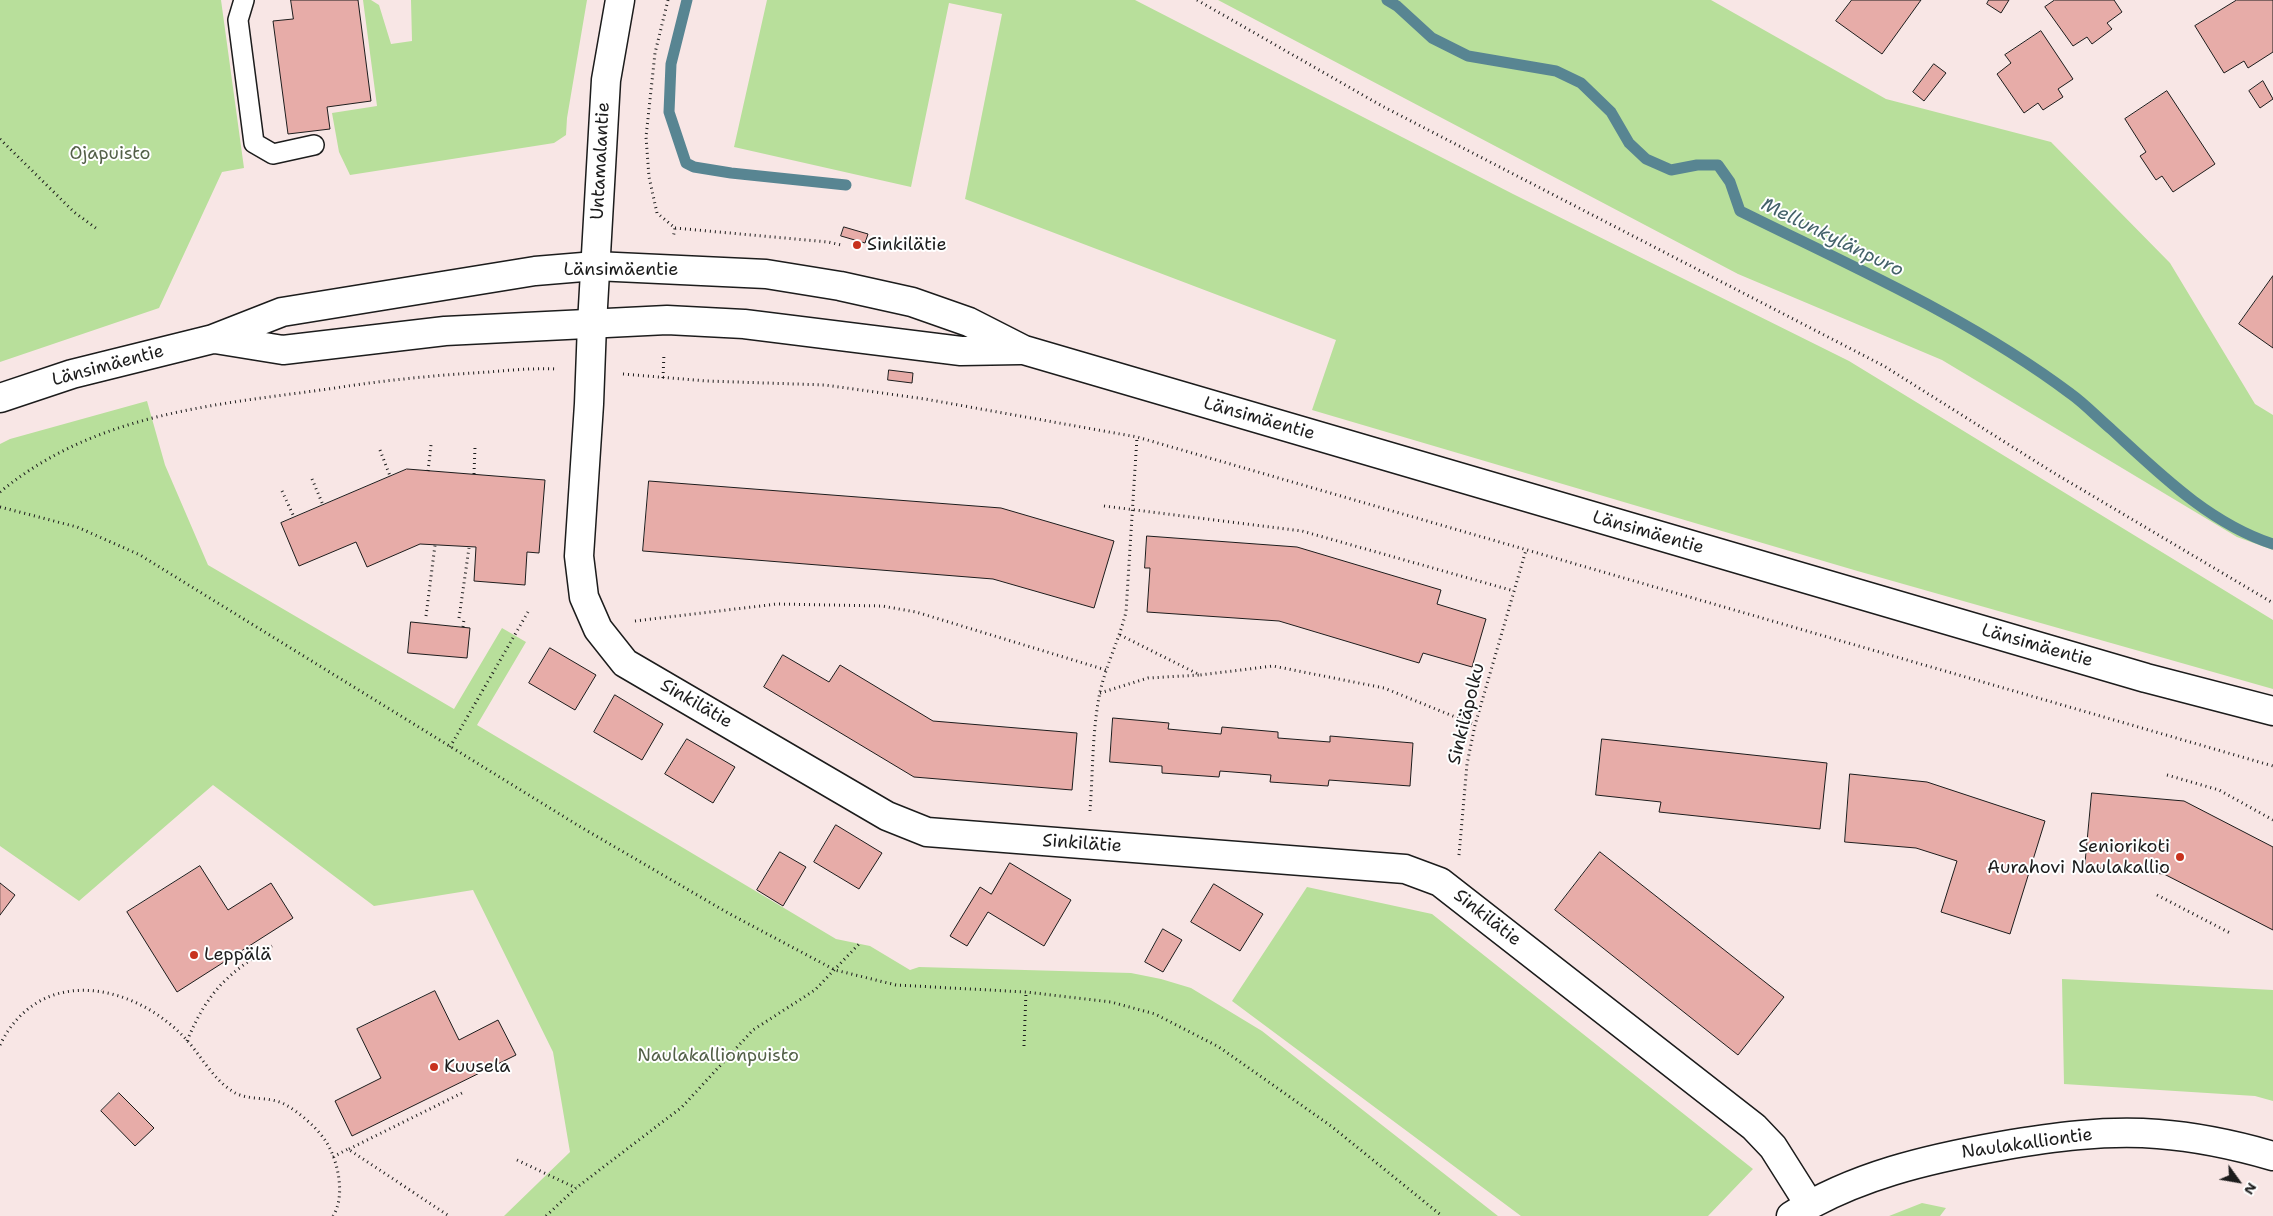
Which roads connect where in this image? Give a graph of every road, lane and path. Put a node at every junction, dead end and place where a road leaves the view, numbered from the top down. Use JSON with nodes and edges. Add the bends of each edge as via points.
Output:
{"nodes":[{"id":1,"x":244,"y":0,"type":"edge"},
{"id":2,"x":620,"y":0,"type":"edge"},
{"id":3,"x":668,"y":0,"type":"edge"},
{"id":4,"x":1196,"y":0,"type":"edge"},
{"id":5,"x":0,"y":139,"type":"edge"},
{"id":6,"x":314,"y":145,"type":"dead end"},
{"id":7,"x":675,"y":228,"type":"junction"},
{"id":8,"x":97,"y":229,"type":"dead end"},
{"id":9,"x":673,"y":241,"type":"dead end"},
{"id":10,"x":840,"y":245,"type":"dead end"},
{"id":11,"x":595,"y":266,"type":"junction"},
{"id":12,"x":592,"y":324,"type":"junction"},
{"id":13,"x":213,"y":338,"type":"junction"},
{"id":14,"x":1024,"y":350,"type":"junction"},
{"id":15,"x":590,"y":371,"type":"junction"},
{"id":16,"x":1,"y":398,"type":"edge"},
{"id":17,"x":1137,"y":436,"type":"junction"},
{"id":18,"x":431,"y":445,"type":"dead end"},
{"id":19,"x":476,"y":447,"type":"dead end"},
{"id":20,"x":380,"y":450,"type":"dead end"},
{"id":21,"x":428,"y":471,"type":"dead end"},
{"id":22,"x":474,"y":474,"type":"dead end"},
{"id":23,"x":390,"y":476,"type":"dead end"},
{"id":24,"x":312,"y":479,"type":"dead end"},
{"id":25,"x":282,"y":491,"type":"dead end"},
{"id":26,"x":0,"y":492,"type":"edge"},
{"id":27,"x":323,"y":505,"type":"dead end"},
{"id":28,"x":1104,"y":506,"type":"dead end"},
{"id":29,"x":0,"y":507,"type":"edge"},
{"id":30,"x":1133,"y":510,"type":"junction"},
{"id":31,"x":294,"y":517,"type":"dead end"},
{"id":32,"x":435,"y":545,"type":"dead end"},
{"id":33,"x":469,"y":548,"type":"dead end"},
{"id":34,"x":1526,"y":550,"type":"junction"},
{"id":35,"x":1514,"y":591,"type":"junction"},
{"id":36,"x":2273,"y":602,"type":"edge"},
{"id":37,"x":528,"y":612,"type":"dead end"},
{"id":38,"x":426,"y":616,"type":"dead end"},
{"id":39,"x":463,"y":627,"type":"dead end"},
{"id":40,"x":598,"y":629,"type":"junction"},
{"id":41,"x":1120,"y":635,"type":"junction"},
{"id":42,"x":1106,"y":670,"type":"junction"},
{"id":43,"x":1200,"y":675,"type":"junction"},
{"id":44,"x":1100,"y":693,"type":"junction"},
{"id":45,"x":2273,"y":710,"type":"edge"},
{"id":46,"x":1475,"y":726,"type":"junction"},
{"id":47,"x":450,"y":747,"type":"junction"},
{"id":48,"x":2273,"y":766,"type":"edge"},
{"id":49,"x":2167,"y":775,"type":"dead end"},
{"id":50,"x":2273,"y":820,"type":"edge"},
{"id":51,"x":1088,"y":845,"type":"junction"},
{"id":52,"x":1440,"y":882,"type":"junction"},
{"id":53,"x":2156,"y":895,"type":"dead end"},
{"id":54,"x":2232,"y":934,"type":"dead end"},
{"id":55,"x":859,"y":944,"type":"dead end"},
{"id":56,"x":272,"y":946,"type":"dead end"},
{"id":57,"x":835,"y":970,"type":"junction"},
{"id":58,"x":1026,"y":992,"type":"junction"},
{"id":59,"x":187,"y":1041,"type":"junction"},
{"id":60,"x":0,"y":1046,"type":"edge"},
{"id":61,"x":1024,"y":1046,"type":"dead end"},
{"id":62,"x":464,"y":1092,"type":"dead end"},
{"id":63,"x":348,"y":1149,"type":"junction"},
{"id":64,"x":2273,"y":1156,"type":"edge"},
{"id":65,"x":334,"y":1157,"type":"junction"},
{"id":66,"x":517,"y":1160,"type":"dead end"},
{"id":67,"x":576,"y":1188,"type":"junction"},
{"id":68,"x":1800,"y":1210,"type":"edge"},
{"id":69,"x":332,"y":1216,"type":"edge"},
{"id":70,"x":449,"y":1216,"type":"edge"},
{"id":71,"x":546,"y":1216,"type":"edge"},
{"id":72,"x":1442,"y":1216,"type":"edge"}],
"edges":[{"from":1,"to":6,"type":"lane","via":[[238,20],[254,143],[273,154]]},
{"from":2,"to":11,"type":"main road","name":"Untamalantie","via":[[606,80]]},
{"from":3,"to":7,"type":"path","via":[[655,52],[646,137],[649,177],[657,212]]},
{"from":4,"to":36,"type":"path","via":[[1382,106],[1884,366],[2054,473]]},
{"from":5,"to":8,"type":"path","via":[[74,212]]},
{"from":7,"to":9,"type":"path"},
{"from":7,"to":10,"type":"path"},
{"from":11,"to":12,"type":"main road","name":"Untamalantie"},
{"from":11,"to":13,"type":"main road","name":"Länsimäentie","via":[[506,275],[282,312]]},
{"from":11,"to":14,"type":"main road","name":"Länsimäentie","via":[[766,274],[840,286],[912,302],[969,322]]},
{"from":12,"to":13,"type":"main road","name":"Länsimäentie","via":[[445,331],[283,350]]},
{"from":12,"to":14,"type":"main road","name":"Länsimäentie","via":[[667,320],[744,324],[961,351]]},
{"from":12,"to":15,"type":"main road","name":"Sinkilätie"},
{"from":13,"to":16,"type":"main road","name":"Länsimäentie","via":[[72,374]]},
{"from":14,"to":45,"type":"main road","name":"Länsimäentie","via":[[2146,678]]},
{"from":15,"to":17,"type":"path","via":[[680,379],[825,385]]},
{"from":15,"to":26,"type":"path","via":[[546,368],[415,376],[173,411],[117,427],[67,448]]},
{"from":15,"to":40,"type":"main road","name":"Sinkilätie","via":[[580,556],[584,596]]},
{"from":17,"to":30,"type":"path"},
{"from":17,"to":34,"type":"path"},
{"from":18,"to":21,"type":"path"},
{"from":19,"to":22,"type":"path"},
{"from":20,"to":23,"type":"path"},
{"from":24,"to":27,"type":"path"},
{"from":25,"to":31,"type":"path"},
{"from":28,"to":30,"type":"path"},
{"from":29,"to":47,"type":"path","via":[[77,526],[140,555]]},
{"from":30,"to":35,"type":"path","via":[[1302,531]]},
{"from":30,"to":41,"type":"path","via":[[1126,612]]},
{"from":32,"to":38,"type":"path"},
{"from":33,"to":39,"type":"path"},
{"from":34,"to":35,"type":"path","name":"Sinkiläpolku"},
{"from":34,"to":48,"type":"path"},
{"from":35,"to":46,"type":"path","name":"Sinkiläpolku"},
{"from":37,"to":47,"type":"path"},
{"from":40,"to":42,"type":"path","via":[[626,622],[777,604],[882,606],[916,612]]},
{"from":40,"to":51,"type":"main road","name":"Sinkilätie","via":[[625,662],[887,816],[927,832]]},
{"from":41,"to":42,"type":"path"},
{"from":41,"to":43,"type":"path"},
{"from":42,"to":44,"type":"path"},
{"from":43,"to":44,"type":"path","via":[[1148,678]]},
{"from":43,"to":46,"type":"path","via":[[1273,666],[1384,688]]},
{"from":44,"to":51,"type":"path"},
{"from":46,"to":52,"type":"path","name":"Sinkiläpolku","via":[[1467,764],[1458,859]]},
{"from":47,"to":57,"type":"path","via":[[719,908]]},
{"from":49,"to":50,"type":"path","via":[[2219,790]]},
{"from":51,"to":52,"type":"main road","name":"Sinkilätie","via":[[1406,869]]},
{"from":52,"to":68,"type":"main road","name":"Sinkilätie","via":[[1754,1127],[1773,1147]]},
{"from":53,"to":54,"type":"path"},
{"from":55,"to":57,"type":"path"},
{"from":56,"to":59,"type":"path","via":[[226,978],[209,1000]]},
{"from":57,"to":58,"type":"path","via":[[896,985]]},
{"from":57,"to":67,"type":"path","via":[[815,990],[753,1030],[682,1106]]},
{"from":58,"to":61,"type":"path"},
{"from":58,"to":72,"type":"path","via":[[1111,1002],[1147,1012],[1219,1047],[1331,1126]]},
{"from":59,"to":60,"type":"path","via":[[153,1012],[125,997],[101,991],[77,991],[56,994],[37,1004],[6,1034]]},
{"from":59,"to":65,"type":"path","via":[[232,1092],[286,1104],[325,1140]]},
{"from":62,"to":63,"type":"path"},
{"from":63,"to":65,"type":"path"},
{"from":63,"to":70,"type":"path"},
{"from":64,"to":68,"type":"main road","name":"Naulakalliontie","via":[[2230,1143],[2158,1134],[2083,1134],[1965,1152],[1920,1163],[1868,1178]]},
{"from":65,"to":69,"type":"path","via":[[339,1193]]},
{"from":66,"to":67,"type":"path"},
{"from":67,"to":71,"type":"path"}]}
